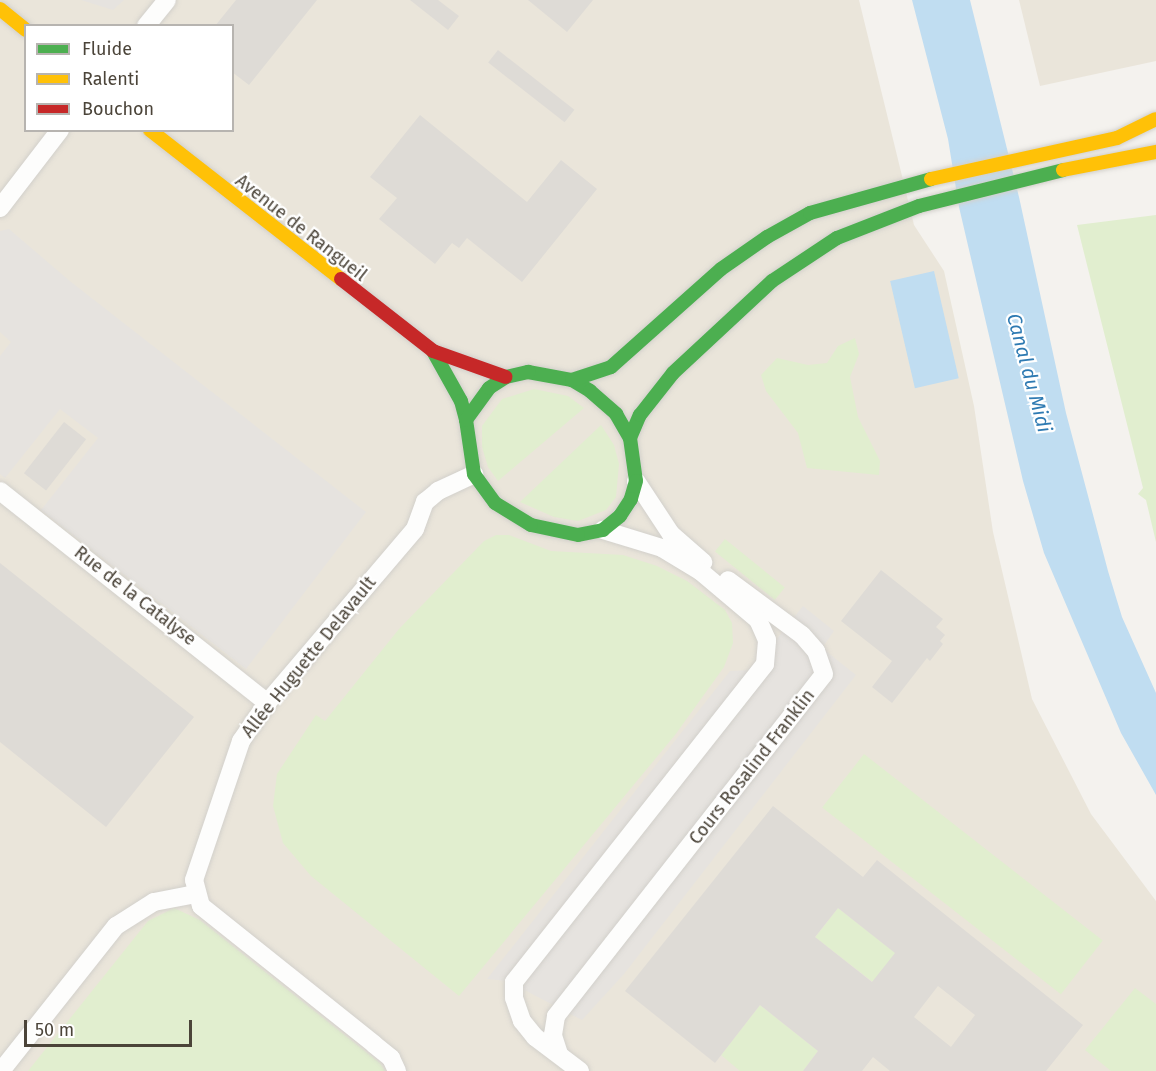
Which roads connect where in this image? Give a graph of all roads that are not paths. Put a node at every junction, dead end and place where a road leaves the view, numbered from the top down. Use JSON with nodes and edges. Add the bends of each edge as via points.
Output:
{"nodes":[{"id":1,"x":167,"y":0,"type":"edge"},
{"id":2,"x":0,"y":9,"type":"edge"},
{"id":3,"x":148,"y":24,"type":"edge"},
{"id":4,"x":24,"y":28,"type":"edge"},
{"id":5,"x":1156,"y":119,"type":"edge"},
{"id":6,"x":58,"y":132,"type":"edge"},
{"id":7,"x":153,"y":132,"type":"edge"},
{"id":8,"x":1156,"y":152,"type":"edge"},
{"id":9,"x":0,"y":208,"type":"edge"},
{"id":10,"x":433,"y":351,"type":"junction"},
{"id":11,"x":506,"y":377,"type":"junction"},
{"id":12,"x":572,"y":380,"type":"junction"},
{"id":13,"x":466,"y":420,"type":"junction"},
{"id":14,"x":630,"y":438,"type":"junction"},
{"id":15,"x":474,"y":474,"type":"junction"},
{"id":16,"x":636,"y":481,"type":"junction"},
{"id":17,"x":0,"y":491,"type":"edge"},
{"id":18,"x":603,"y":530,"type":"junction"},
{"id":19,"x":267,"y":703,"type":"junction"},
{"id":20,"x":196,"y":894,"type":"junction"},
{"id":21,"x":559,"y":1054,"type":"junction"},
{"id":22,"x":2,"y":1071,"type":"edge"},
{"id":23,"x":397,"y":1071,"type":"edge"},
{"id":24,"x":580,"y":1071,"type":"edge"}],
"edges":[{"from":1,"to":3,"type":"street"},
{"from":2,"to":4,"type":"street"},
{"from":5,"to":12,"type":"street","via":[[1117,138],[914,183],[827,207],[784,227],[721,269],[611,367]]},
{"from":6,"to":9,"type":"street"},
{"from":7,"to":10,"type":"street","name":"Avenue de Rangueil"},
{"from":8,"to":14,"type":"street","via":[[1049,173],[919,206],[863,225],[772,281],[662,385],[640,415]]},
{"from":10,"to":11,"type":"street","name":"Avenue de Rangueil"},
{"from":10,"to":13,"type":"street","name":"Avenue de Rangueil","via":[[461,401]]},
{"from":11,"to":12,"type":"street","via":[[528,372]]},
{"from":11,"to":13,"type":"street","via":[[489,388]]},
{"from":12,"to":14,"type":"street","via":[[607,403]]},
{"from":13,"to":15,"type":"street"},
{"from":14,"to":16,"type":"street"},
{"from":15,"to":18,"type":"street","via":[[495,503],[531,525],[578,535]]},
{"from":15,"to":19,"type":"street","name":"Allée Huguette Delavault","via":[[438,491],[425,502],[415,529]]},
{"from":16,"to":18,"type":"street","via":[[620,516]]},
{"from":16,"to":21,"type":"street","name":"Cours Rosalind Franklin","via":[[670,534],[802,635],[816,651],[824,674],[556,1016],[553,1035]]},
{"from":17,"to":19,"type":"street","name":"Rue de la Catalyse"},
{"from":18,"to":21,"type":"street","via":[[662,548],[700,571],[758,620],[767,640],[765,664],[514,982],[513,998],[522,1021],[535,1037]]},
{"from":19,"to":20,"type":"street","name":"Allée Huguette Delavault","via":[[241,741],[194,880]]},
{"from":20,"to":22,"type":"street","via":[[154,902],[116,926]]},
{"from":20,"to":23,"type":"street","via":[[201,906],[391,1058]]},
{"from":21,"to":24,"type":"street"}]}
